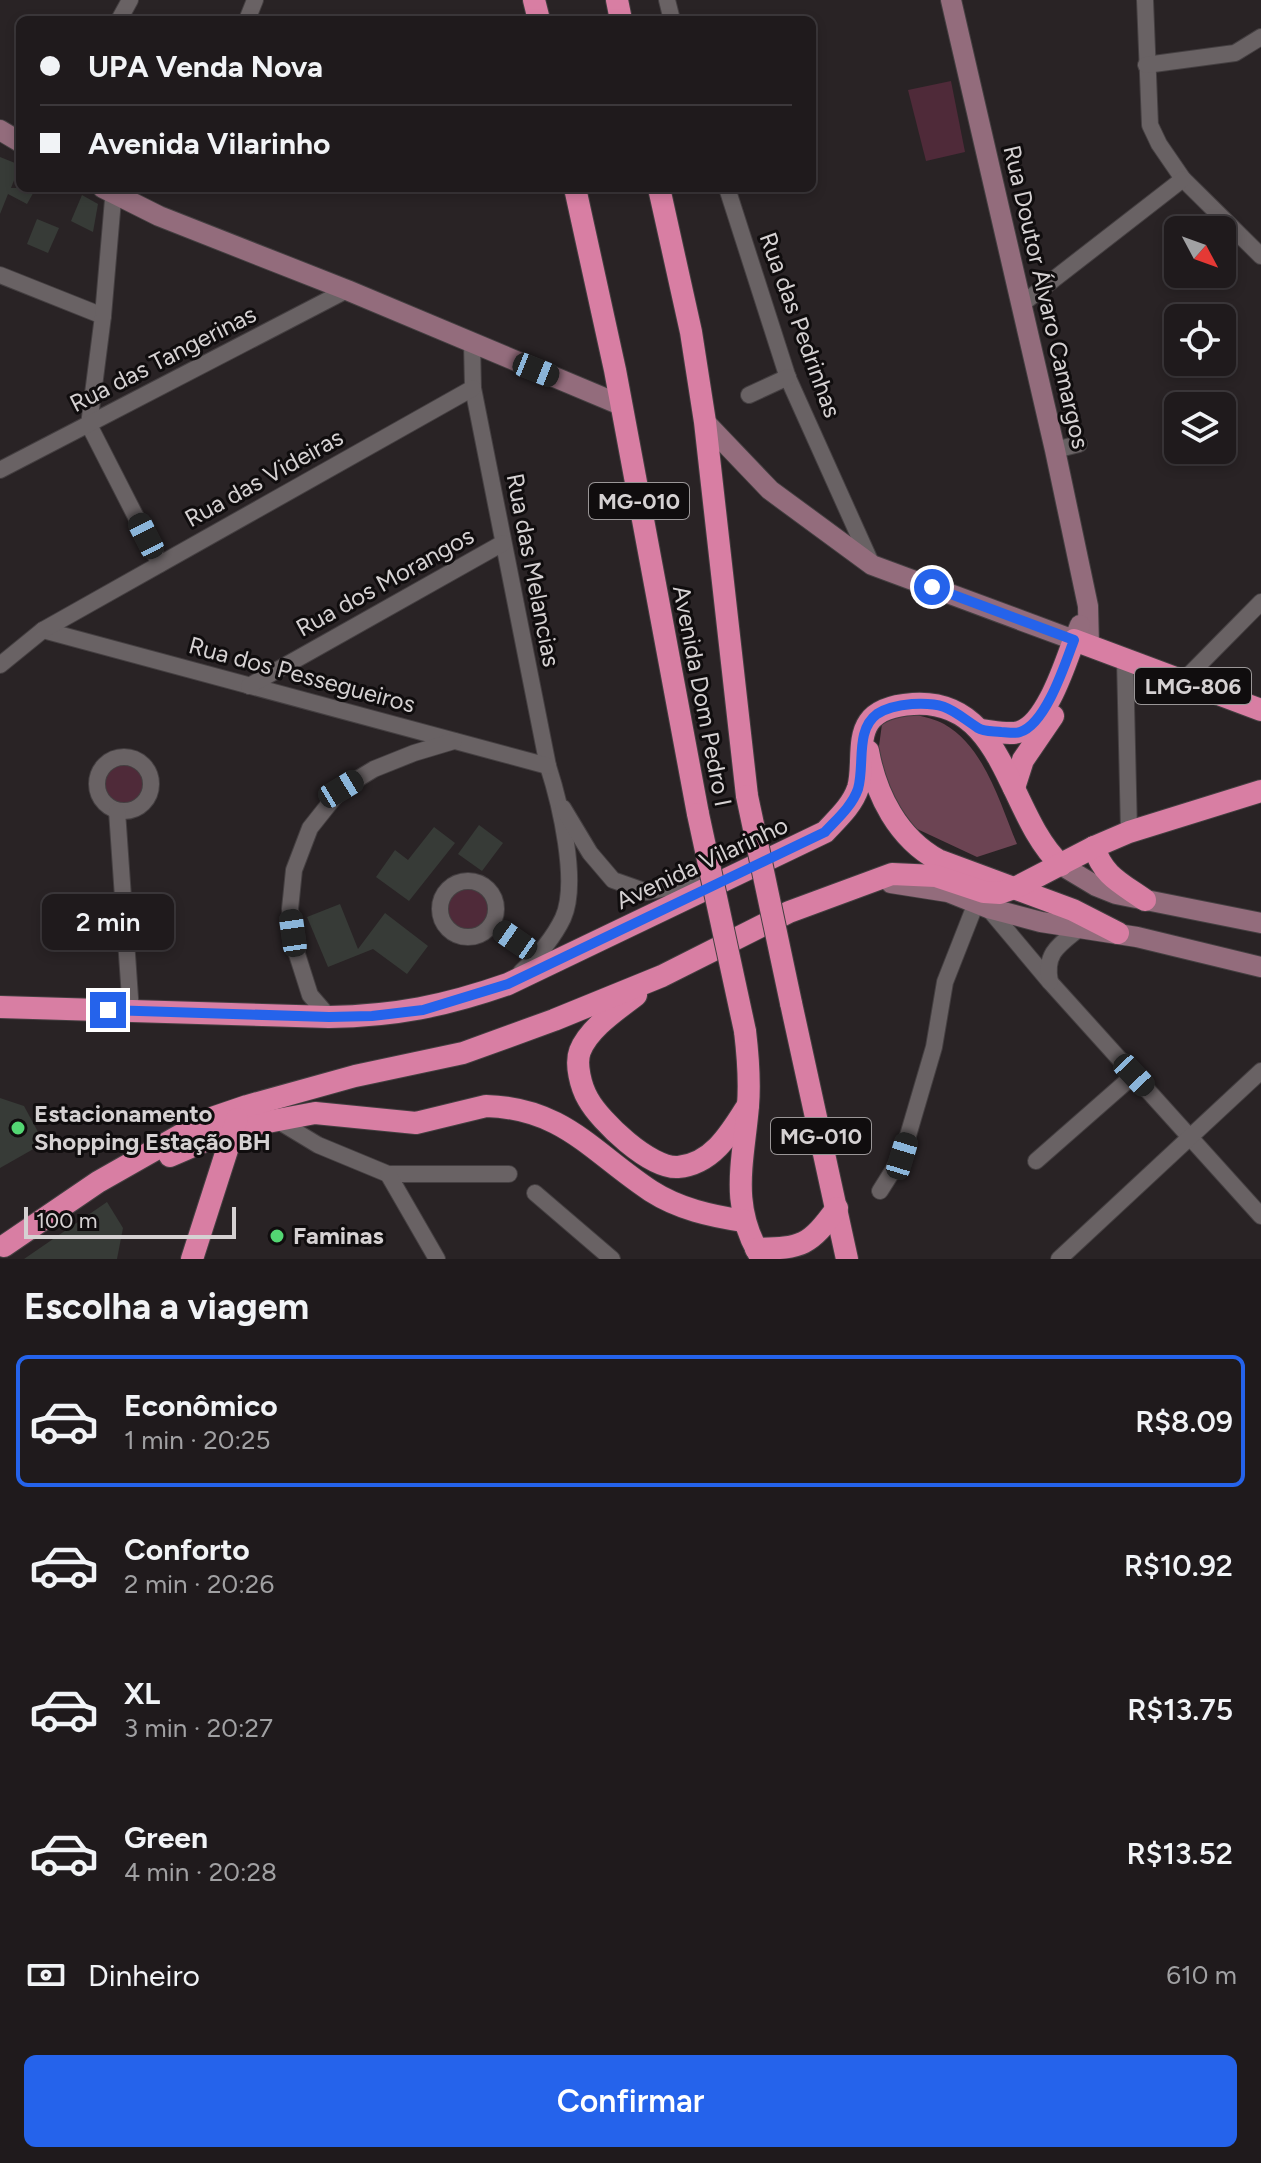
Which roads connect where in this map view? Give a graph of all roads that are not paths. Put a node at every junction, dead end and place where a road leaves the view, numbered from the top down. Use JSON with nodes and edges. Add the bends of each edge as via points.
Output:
{"nodes":[{"id":1,"x":951,"y":0,"type":"edge"},
{"id":2,"x":1145,"y":0,"type":"edge"},
{"id":3,"x":1261,"y":37,"type":"edge"},
{"id":4,"x":1146,"y":65,"type":"junction"},
{"id":5,"x":1183,"y":179,"type":"junction"},
{"id":6,"x":110,"y":192,"type":"edge"},
{"id":7,"x":114,"y":192,"type":"edge"},
{"id":8,"x":576,"y":192,"type":"edge"},
{"id":9,"x":660,"y":192,"type":"edge"},
{"id":10,"x":728,"y":192,"type":"edge"},
{"id":11,"x":1261,"y":256,"type":"edge"},
{"id":12,"x":0,"y":275,"type":"edge"},
{"id":13,"x":347,"y":290,"type":"junction"},
{"id":14,"x":1022,"y":304,"type":"junction"},
{"id":15,"x":103,"y":316,"type":"junction"},
{"id":16,"x":472,"y":344,"type":"junction"},
{"id":17,"x":788,"y":377,"type":"junction"},
{"id":18,"x":616,"y":378,"type":"junction"},
{"id":19,"x":473,"y":388,"type":"junction"},
{"id":20,"x":749,"y":395,"type":"dead end"},
{"id":21,"x":599,"y":396,"type":"junction"},
{"id":22,"x":621,"y":405,"type":"junction"},
{"id":23,"x":705,"y":422,"type":"junction"},
{"id":24,"x":89,"y":425,"type":"junction"},
{"id":25,"x":1079,"y":444,"type":"dead end"},
{"id":26,"x":1055,"y":450,"type":"junction"},
{"id":27,"x":0,"y":470,"type":"edge"},
{"id":28,"x":712,"y":472,"type":"junction"},
{"id":29,"x":752,"y":472,"type":"junction"},
{"id":30,"x":503,"y":543,"type":"junction"},
{"id":31,"x":160,"y":564,"type":"junction"},
{"id":32,"x":872,"y":565,"type":"junction"},
{"id":33,"x":1261,"y":602,"type":"edge"},
{"id":34,"x":43,"y":630,"type":"junction"},
{"id":35,"x":1082,"y":643,"type":"junction"},
{"id":36,"x":1125,"y":660,"type":"junction"},
{"id":37,"x":0,"y":665,"type":"edge"},
{"id":38,"x":1182,"y":682,"type":"junction"},
{"id":39,"x":249,"y":686,"type":"junction"},
{"id":40,"x":1261,"y":710,"type":"edge"},
{"id":41,"x":980,"y":730,"type":"junction"},
{"id":42,"x":865,"y":734,"type":"junction"},
{"id":43,"x":454,"y":741,"type":"junction"},
{"id":44,"x":548,"y":766,"type":"junction"},
{"id":45,"x":1014,"y":788,"type":"junction"},
{"id":46,"x":1261,"y":791,"type":"edge"},
{"id":47,"x":560,"y":803,"type":"junction"},
{"id":48,"x":117,"y":811,"type":"dead end"},
{"id":49,"x":1129,"y":832,"type":"junction"},
{"id":50,"x":1094,"y":847,"type":"junction"},
{"id":51,"x":1061,"y":865,"type":"junction"},
{"id":52,"x":740,"y":872,"type":"junction"},
{"id":53,"x":871,"y":881,"type":"junction"},
{"id":54,"x":1017,"y":887,"type":"junction"},
{"id":55,"x":1145,"y":900,"type":"junction"},
{"id":56,"x":982,"y":906,"type":"junction"},
{"id":57,"x":1261,"y":923,"type":"edge"},
{"id":58,"x":492,"y":924,"type":"dead end"},
{"id":59,"x":1080,"y":928,"type":"junction"},
{"id":60,"x":1118,"y":933,"type":"junction"},
{"id":61,"x":538,"y":956,"type":"junction"},
{"id":62,"x":1261,"y":967,"type":"edge"},
{"id":63,"x":662,"y":976,"type":"junction"},
{"id":64,"x":1050,"y":982,"type":"junction"},
{"id":65,"x":508,"y":984,"type":"junction"},
{"id":66,"x":310,"y":995,"type":"junction"},
{"id":67,"x":0,"y":1007,"type":"edge"},
{"id":68,"x":131,"y":1012,"type":"junction"},
{"id":69,"x":298,"y":1017,"type":"junction"},
{"id":70,"x":329,"y":1017,"type":"junction"},
{"id":71,"x":1261,"y":1071,"type":"edge"},
{"id":72,"x":1134,"y":1075,"type":"junction"},
{"id":73,"x":748,"y":1105,"type":"junction"},
{"id":74,"x":238,"y":1118,"type":"junction"},
{"id":75,"x":275,"y":1119,"type":"junction"},
{"id":76,"x":1190,"y":1135,"type":"junction"},
{"id":77,"x":1036,"y":1161,"type":"dead end"},
{"id":78,"x":388,"y":1174,"type":"junction"},
{"id":79,"x":509,"y":1174,"type":"dead end"},
{"id":80,"x":880,"y":1191,"type":"dead end"},
{"id":81,"x":535,"y":1193,"type":"dead end"},
{"id":82,"x":837,"y":1208,"type":"junction"},
{"id":83,"x":1261,"y":1216,"type":"edge"},
{"id":84,"x":744,"y":1221,"type":"junction"},
{"id":85,"x":4,"y":1246,"type":"dead end"},
{"id":86,"x":848,"y":1253,"type":"edge"},
{"id":87,"x":759,"y":1254,"type":"edge"},
{"id":88,"x":192,"y":1259,"type":"edge"},
{"id":89,"x":437,"y":1259,"type":"edge"},
{"id":90,"x":612,"y":1259,"type":"edge"},
{"id":91,"x":1059,"y":1259,"type":"edge"}],
"edges":[{"from":1,"to":14,"type":"main road","name":"Rua Doutor Álvaro Camargos"},
{"from":2,"to":4,"type":"street"},
{"from":3,"to":4,"type":"street","via":[[1235,53]]},
{"from":4,"to":5,"type":"street","via":[[1150,125]]},
{"from":5,"to":11,"type":"street"},
{"from":5,"to":14,"type":"street"},
{"from":6,"to":15,"type":"street"},
{"from":7,"to":13,"type":"main road","via":[[159,216]]},
{"from":8,"to":18,"type":"highway","name":"Avenida Dom Pedro I","number":"MG-010"},
{"from":9,"to":23,"type":"highway","name":"Avenida Dom Pedro I","number":"MG-010"},
{"from":10,"to":17,"type":"street","name":"Rua das Pedrinhas"},
{"from":12,"to":15,"type":"street"},
{"from":13,"to":16,"type":"main road"},
{"from":13,"to":24,"type":"street","name":"Rua das Tangerinas"},
{"from":14,"to":26,"type":"main road","name":"Rua Doutor Álvaro Camargos"},
{"from":15,"to":24,"type":"street"},
{"from":16,"to":19,"type":"street","name":"Rua das Melancias"},
{"from":16,"to":21,"type":"main road"},
{"from":17,"to":20,"type":"street"},
{"from":17,"to":32,"type":"street","name":"Rua das Pedrinhas"},
{"from":18,"to":21,"type":"main road"},
{"from":18,"to":22,"type":"highway","name":"Avenida Dom Pedro I","number":"MG-010"},
{"from":19,"to":30,"type":"street","name":"Rua das Melancias"},
{"from":19,"to":31,"type":"street","name":"Rua das Videiras"},
{"from":21,"to":22,"type":"main road"},
{"from":22,"to":73,"type":"highway","name":"Avenida Dom Pedro I","number":"MG-010","bridge":true,"via":[[745,1031]]},
{"from":23,"to":28,"type":"highway","name":"Avenida Dom Pedro I","number":"MG-010"},
{"from":23,"to":29,"type":"main road","number":"LMG-806"},
{"from":24,"to":27,"type":"street","name":"Rua das Tangerinas"},
{"from":24,"to":31,"type":"street"},
{"from":25,"to":26,"type":"street"},
{"from":26,"to":35,"type":"main road","name":"Rua Doutor Álvaro Camargos","via":[[1088,606]]},
{"from":28,"to":29,"type":"main road","via":[[726,465]]},
{"from":28,"to":82,"type":"highway","name":"Avenida Dom Pedro I","number":"MG-010","bridge":true,"via":[[747,796]]},
{"from":29,"to":32,"type":"main road","number":"LMG-806"},
{"from":30,"to":39,"type":"street","name":"Rua dos Morangos"},
{"from":30,"to":44,"type":"street","name":"Rua das Melancias"},
{"from":31,"to":34,"type":"street","name":"Rua das Videiras"},
{"from":32,"to":35,"type":"main road","number":"LMG-806"},
{"from":33,"to":38,"type":"street"},
{"from":34,"to":37,"type":"street","name":"Rua das Videiras"},
{"from":34,"to":39,"type":"street","name":"Rua dos Pessegueiros"},
{"from":35,"to":36,"type":"highway","number":"LMG-806"},
{"from":35,"to":41,"type":"highway","name":"Rua Doutor Álvaro Camargos","via":[[1034,723],[1017,733]]},
{"from":35,"to":45,"type":"highway","name":"Rua Doutor Álvaro Camargos","via":[[1062,703],[1023,760]]},
{"from":36,"to":38,"type":"highway","number":"LMG-806"},
{"from":36,"to":49,"type":"street"},
{"from":38,"to":40,"type":"highway","number":"LMG-806"},
{"from":39,"to":43,"type":"street","name":"Rua dos Pessegueiros"},
{"from":41,"to":42,"type":"highway","via":[[950,707],[928,703],[879,712]]},
{"from":41,"to":45,"type":"highway"},
{"from":42,"to":52,"type":"highway","name":"Avenida Vilarinho","via":[[858,788],[848,807],[825,832]]},
{"from":42,"to":54,"type":"highway","via":[[873,777],[885,803],[920,850]]},
{"from":43,"to":44,"type":"street","name":"Rua dos Pessegueiros"},
{"from":43,"to":66,"type":"street","via":[[374,769],[341,789],[310,828],[294,870],[290,909]]},
{"from":44,"to":47,"type":"street","name":"Rua das Melancias"},
{"from":45,"to":51,"type":"highway","via":[[1039,838]]},
{"from":46,"to":49,"type":"highway"},
{"from":47,"to":52,"type":"street","name":"Rua das Melancias","via":[[613,880],[647,892]]},
{"from":47,"to":61,"type":"street","name":"Rua das Melancias","via":[[570,884],[564,917]]},
{"from":48,"to":68,"type":"street"},
{"from":49,"to":50,"type":"highway"},
{"from":50,"to":51,"type":"highway"},
{"from":50,"to":55,"type":"highway","via":[[1109,875]]},
{"from":51,"to":54,"type":"highway"},
{"from":51,"to":55,"type":"main road","via":[[1096,886]]},
{"from":52,"to":65,"type":"highway","name":"Avenida Vilarinho"},
{"from":53,"to":54,"type":"highway","via":[[915,873],[984,892]]},
{"from":53,"to":56,"type":"main road","via":[[936,890]]},
{"from":53,"to":63,"type":"highway","via":[[789,912]]},
{"from":54,"to":60,"type":"highway"},
{"from":55,"to":57,"type":"main road"},
{"from":56,"to":59,"type":"main road"},
{"from":56,"to":64,"type":"street"},
{"from":56,"to":80,"type":"street","via":[[945,982],[934,1047],[902,1156]]},
{"from":58,"to":61,"type":"street"},
{"from":59,"to":60,"type":"main road"},
{"from":59,"to":64,"type":"street","via":[[1051,956]]},
{"from":60,"to":62,"type":"main road"},
{"from":61,"to":65,"type":"street","name":"Rua das Melancias"},
{"from":63,"to":73,"type":"highway","via":[[613,1013],[581,1050],[578,1062],[587,1098],[643,1154],[678,1167],[707,1157],[726,1140]]},
{"from":63,"to":74,"type":"highway","via":[[463,1053],[355,1076]]},
{"from":64,"to":72,"type":"street"},
{"from":65,"to":70,"type":"highway","name":"Avenida Vilarinho","via":[[423,1010]]},
{"from":66,"to":69,"type":"street"},
{"from":66,"to":70,"type":"street"},
{"from":67,"to":68,"type":"highway","name":"Avenida Vilarinho"},
{"from":68,"to":69,"type":"highway","name":"Avenida Vilarinho"},
{"from":69,"to":70,"type":"highway","name":"Avenida Vilarinho"},
{"from":71,"to":76,"type":"street"},
{"from":72,"to":76,"type":"street"},
{"from":72,"to":77,"type":"street"},
{"from":73,"to":84,"type":"highway","name":"Avenida Dom Pedro I","number":"MG-010","via":[[739,1185]]},
{"from":74,"to":75,"type":"highway"},
{"from":74,"to":85,"type":"highway","via":[[151,1164],[125,1168],[98,1182]]},
{"from":74,"to":88,"type":"highway"},
{"from":75,"to":78,"type":"street","via":[[318,1145]]},
{"from":75,"to":84,"type":"highway","via":[[315,1113],[416,1123],[486,1106],[526,1110],[577,1133],[653,1192],[708,1215]]},
{"from":76,"to":83,"type":"street"},
{"from":76,"to":91,"type":"street"},
{"from":78,"to":79,"type":"street"},
{"from":78,"to":89,"type":"street"},
{"from":81,"to":90,"type":"street"},
{"from":82,"to":86,"type":"highway","name":"Avenida Dom Pedro I","number":"MG-010"},
{"from":82,"to":87,"type":"highway","via":[[806,1243]]},
{"from":84,"to":87,"type":"highway","name":"Avenida Dom Pedro I","number":"MG-010"}]}
